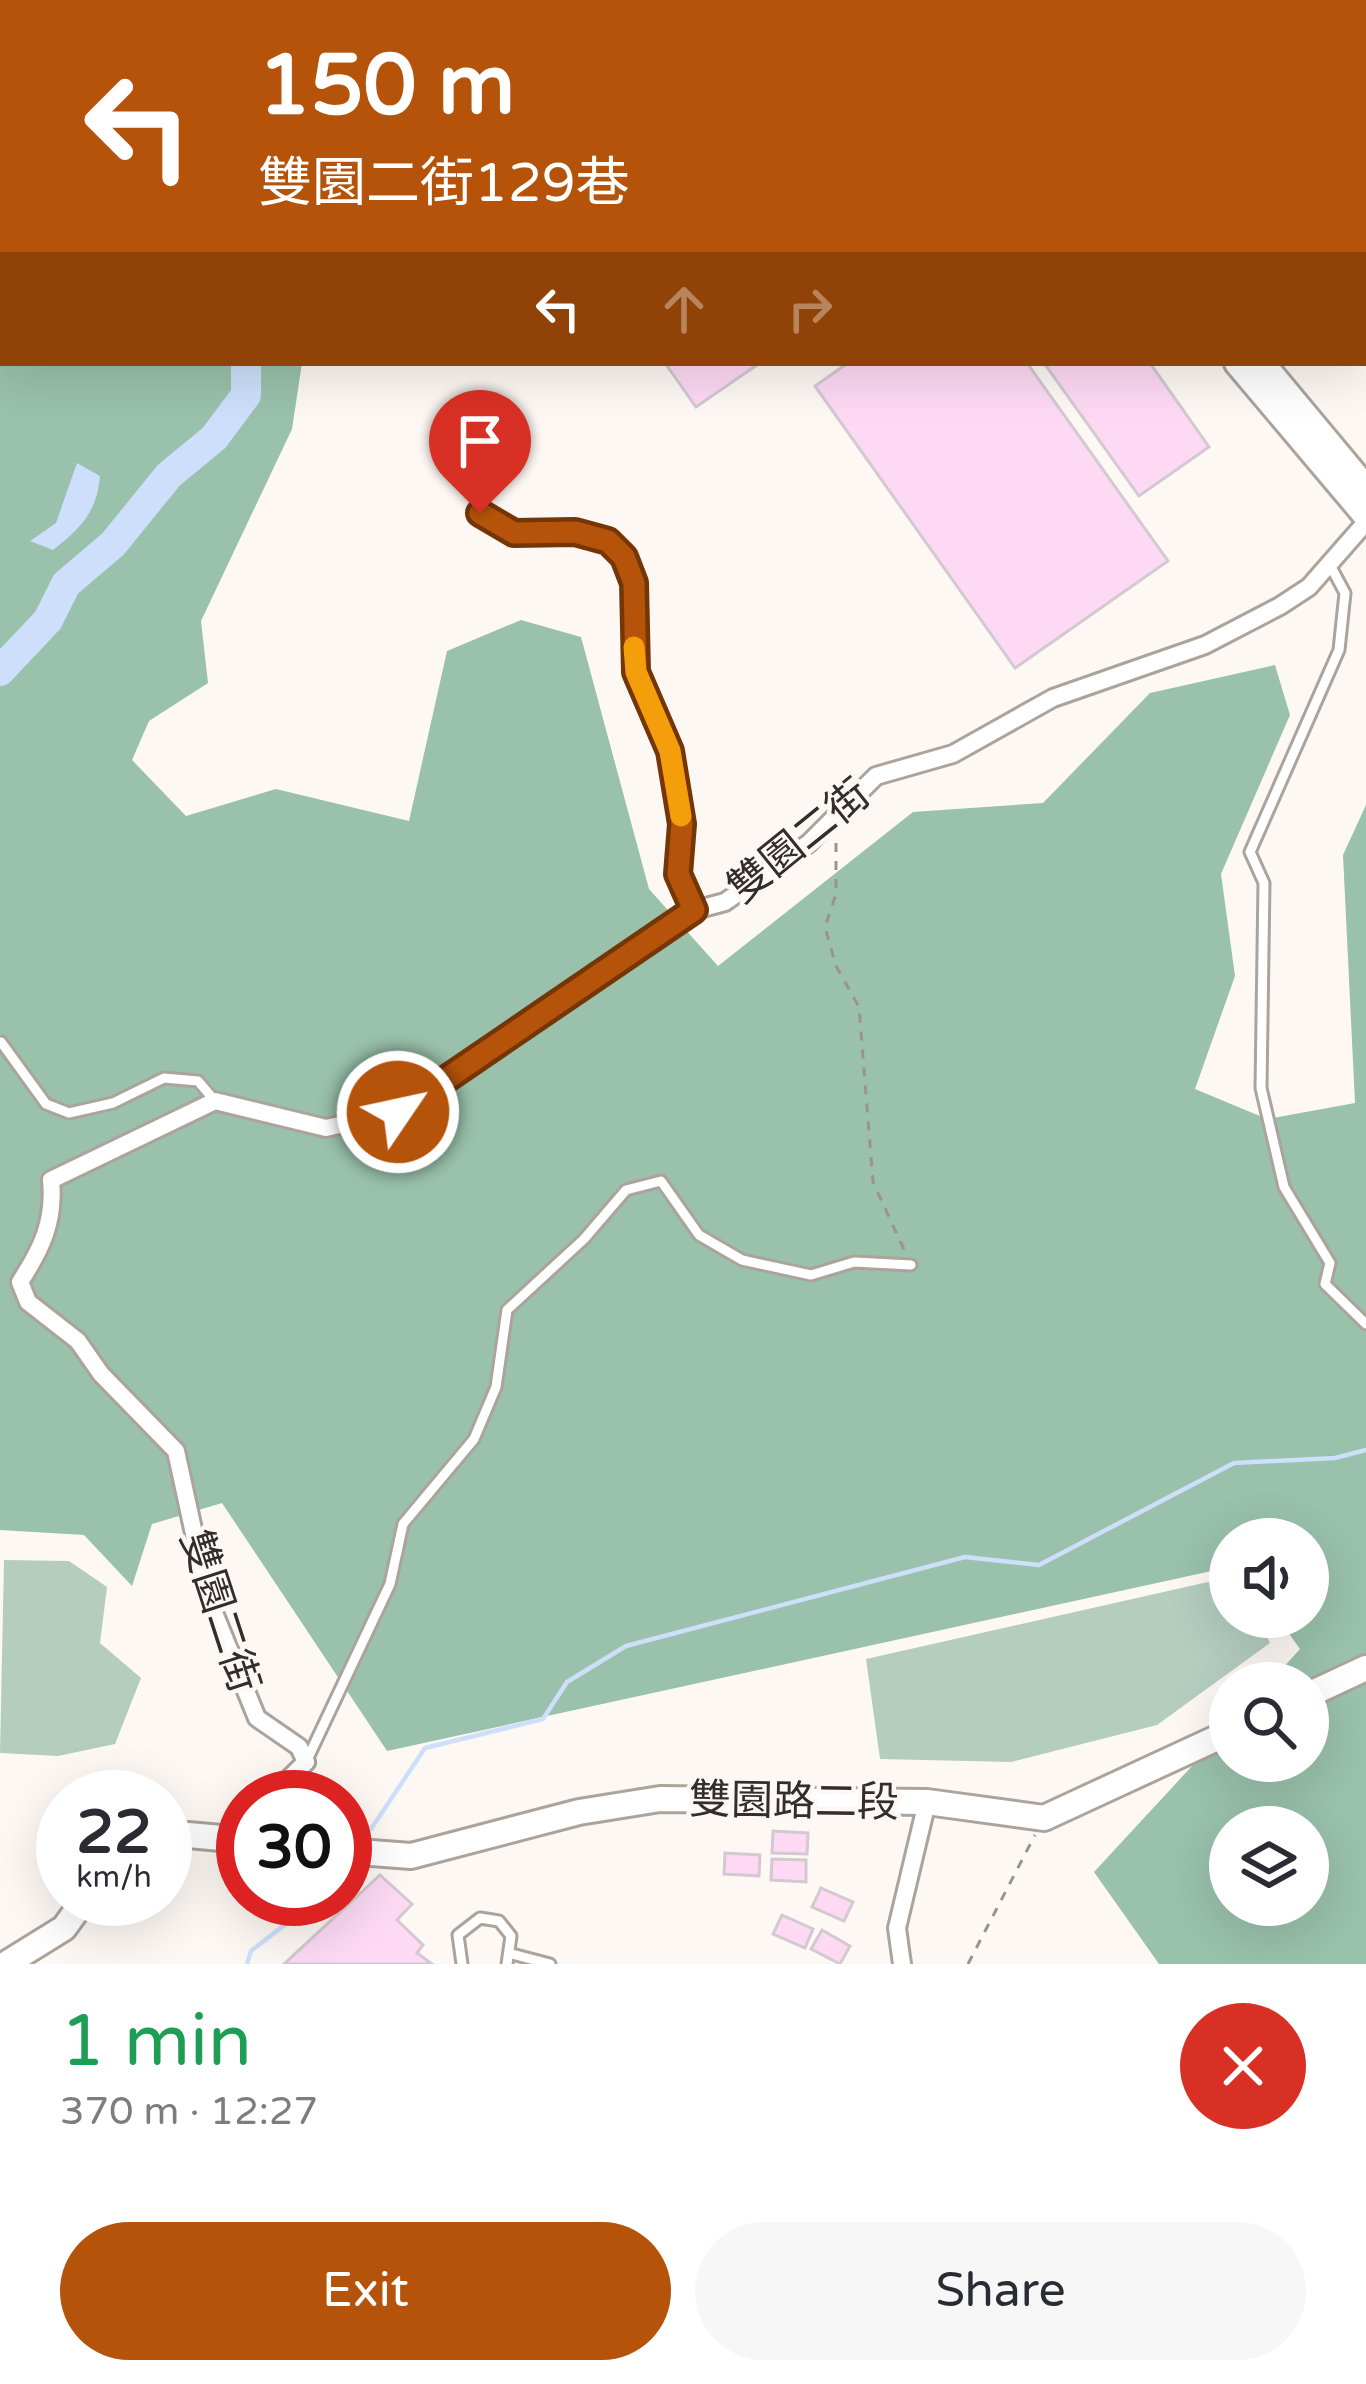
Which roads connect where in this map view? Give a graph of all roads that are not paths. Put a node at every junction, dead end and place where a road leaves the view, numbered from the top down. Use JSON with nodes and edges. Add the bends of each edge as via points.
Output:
{"nodes":[{"id":1,"x":1239,"y":366,"type":"edge"},
{"id":2,"x":1264,"y":366,"type":"edge"},
{"id":3,"x":1366,"y":488,"type":"edge"},
{"id":4,"x":480,"y":513,"type":"dead end"},
{"id":5,"x":1366,"y":519,"type":"edge"},
{"id":6,"x":1330,"y":565,"type":"junction"},
{"id":7,"x":694,"y":910,"type":"junction"},
{"id":8,"x":1,"y":1042,"type":"edge"},
{"id":9,"x":215,"y":1101,"type":"junction"},
{"id":10,"x":911,"y":1265,"type":"road end"},
{"id":11,"x":1366,"y":1324,"type":"edge"},
{"id":12,"x":1366,"y":1668,"type":"edge"},
{"id":13,"x":1329,"y":1685,"type":"edge"},
{"id":14,"x":1209,"y":1742,"type":"edge"},
{"id":15,"x":306,"y":1762,"type":"junction"},
{"id":16,"x":298,"y":1770,"type":"edge"},
{"id":17,"x":927,"y":1802,"type":"junction"},
{"id":18,"x":372,"y":1853,"type":"edge"},
{"id":19,"x":66,"y":1926,"type":"edge"},
{"id":20,"x":509,"y":1959,"type":"edge"},
{"id":21,"x":9,"y":1964,"type":"edge"},
{"id":22,"x":462,"y":1964,"type":"edge"},
{"id":23,"x":550,"y":1964,"type":"edge"},
{"id":24,"x":902,"y":1964,"type":"edge"}],
"edges":[{"from":1,"to":5,"type":"street"},
{"from":2,"to":3,"type":"street"},
{"from":4,"to":7,"type":"lane","via":[[514,533],[575,532],[608,541],[624,557],[634,583],[636,672],[670,751],[682,824],[678,874]]},
{"from":5,"to":6,"type":"street","name":"雙園二街"},
{"from":6,"to":7,"type":"street","name":"雙園二街","via":[[1244,627],[1053,698],[953,754],[876,776],[747,888]]},
{"from":6,"to":11,"type":"lane","via":[[1345,593],[1339,650],[1250,852],[1264,883],[1261,1088],[1283,1187],[1330,1263],[1325,1284]]},
{"from":7,"to":9,"type":"street","name":"雙園二街","via":[[398,1112],[326,1128]]},
{"from":8,"to":9,"type":"lane","via":[[46,1104],[69,1113],[164,1078],[198,1081]]},
{"from":9,"to":15,"type":"street","name":"雙園二街","via":[[51,1180],[42,1250],[20,1282],[28,1302],[78,1341],[176,1451],[208,1598],[257,1718]]},
{"from":10,"to":15,"type":"lane","via":[[854,1262],[811,1275],[742,1260],[700,1234],[661,1180],[626,1190],[506,1310],[496,1387],[474,1439],[403,1524],[390,1584]]},
{"from":12,"to":13,"type":"street"},
{"from":14,"to":17,"type":"street","name":"雙園路二段","via":[[1045,1818]]},
{"from":15,"to":16,"type":"street"},
{"from":17,"to":18,"type":"street","name":"雙園路二段","via":[[660,1798],[411,1856]]},
{"from":17,"to":24,"type":"street","via":[[896,1928]]},
{"from":19,"to":21,"type":"street"},
{"from":20,"to":22,"type":"lane","via":[[506,1928],[480,1918],[458,1935]]},
{"from":20,"to":23,"type":"lane"}]}
